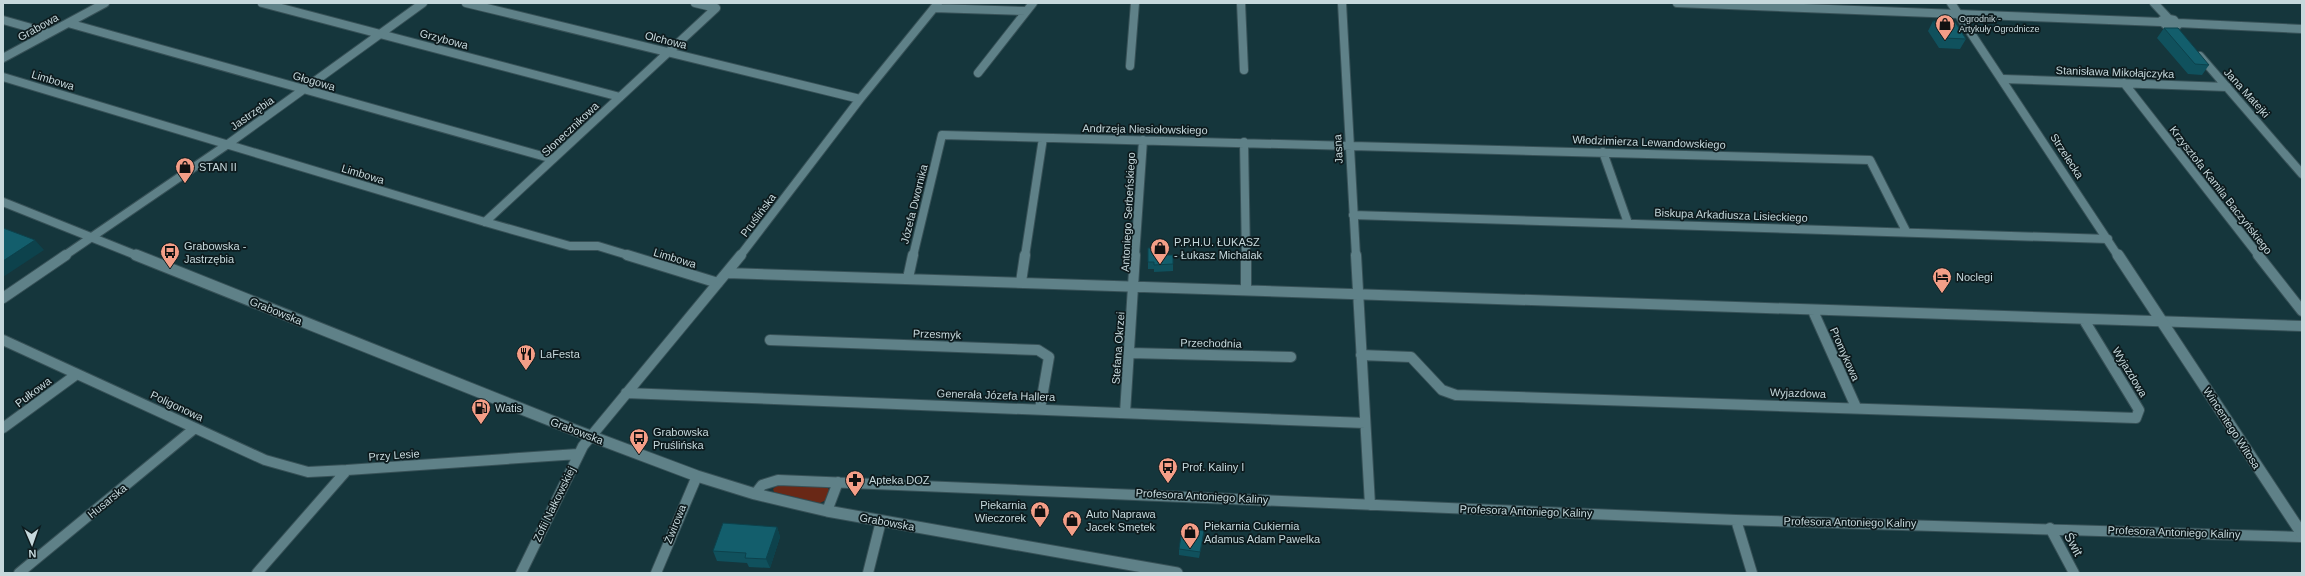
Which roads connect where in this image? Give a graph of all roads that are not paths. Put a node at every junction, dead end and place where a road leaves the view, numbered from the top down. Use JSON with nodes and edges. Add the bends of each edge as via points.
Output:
{"nodes":[{"id":1,"x":105,"y":3,"type":"edge"},
{"id":2,"x":262,"y":3,"type":"edge"},
{"id":3,"x":423,"y":3,"type":"edge"},
{"id":4,"x":466,"y":3,"type":"edge"},
{"id":5,"x":695,"y":3,"type":"edge"},
{"id":6,"x":722,"y":3,"type":"edge"},
{"id":7,"x":1033,"y":3,"type":"edge"},
{"id":8,"x":1135,"y":3,"type":"edge"},
{"id":9,"x":1241,"y":3,"type":"edge"},
{"id":10,"x":1342,"y":3,"type":"edge"},
{"id":11,"x":1677,"y":3,"type":"edge"},
{"id":12,"x":1951,"y":3,"type":"edge"},
{"id":13,"x":2154,"y":3,"type":"edge"},
{"id":14,"x":936,"y":6,"type":"edge"},
{"id":15,"x":716,"y":8,"type":"junction"},
{"id":16,"x":1026,"y":11,"type":"junction"},
{"id":17,"x":1959,"y":15,"type":"junction"},
{"id":18,"x":3,"y":20,"type":"edge"},
{"id":19,"x":2165,"y":20,"type":"junction"},
{"id":20,"x":68,"y":23,"type":"junction"},
{"id":21,"x":2176,"y":25,"type":"junction"},
{"id":22,"x":2302,"y":29,"type":"edge"},
{"id":23,"x":49,"y":33,"type":"junction"},
{"id":24,"x":380,"y":34,"type":"junction"},
{"id":25,"x":2180,"y":34,"type":"edge"},
{"id":26,"x":2193,"y":49,"type":"edge"},
{"id":27,"x":669,"y":52,"type":"junction"},
{"id":28,"x":3,"y":58,"type":"edge"},
{"id":29,"x":1130,"y":66,"type":"dead end"},
{"id":30,"x":1244,"y":70,"type":"dead end"},
{"id":31,"x":978,"y":72,"type":"dead end"},
{"id":32,"x":3,"y":76,"type":"edge"},
{"id":33,"x":2003,"y":79,"type":"junction"},
{"id":34,"x":2124,"y":83,"type":"junction"},
{"id":35,"x":2227,"y":87,"type":"junction"},
{"id":36,"x":303,"y":90,"type":"junction"},
{"id":37,"x":620,"y":97,"type":"junction"},
{"id":38,"x":860,"y":99,"type":"junction"},
{"id":39,"x":942,"y":135,"type":"joint"},
{"id":40,"x":1043,"y":138,"type":"junction"},
{"id":41,"x":1143,"y":140,"type":"junction"},
{"id":42,"x":1244,"y":142,"type":"junction"},
{"id":43,"x":228,"y":144,"type":"junction"},
{"id":44,"x":1348,"y":145,"type":"junction"},
{"id":45,"x":1603,"y":152,"type":"junction"},
{"id":46,"x":554,"y":159,"type":"junction"},
{"id":47,"x":2302,"y":174,"type":"edge"},
{"id":48,"x":3,"y":202,"type":"edge"},
{"id":49,"x":1353,"y":215,"type":"junction"},
{"id":50,"x":485,"y":222,"type":"junction"},
{"id":51,"x":1628,"y":223,"type":"junction"},
{"id":52,"x":1906,"y":231,"type":"junction"},
{"id":53,"x":92,"y":238,"type":"junction"},
{"id":54,"x":2108,"y":239,"type":"junction"},
{"id":55,"x":727,"y":273,"type":"junction"},
{"id":56,"x":908,"y":278,"type":"junction"},
{"id":57,"x":1021,"y":282,"type":"junction"},
{"id":58,"x":718,"y":283,"type":"junction"},
{"id":59,"x":1134,"y":286,"type":"junction"},
{"id":60,"x":1246,"y":290,"type":"junction"},
{"id":61,"x":1357,"y":294,"type":"junction"},
{"id":62,"x":3,"y":298,"type":"edge"},
{"id":63,"x":1813,"y":311,"type":"junction"},
{"id":64,"x":2302,"y":311,"type":"edge"},
{"id":65,"x":2084,"y":320,"type":"junction"},
{"id":66,"x":2163,"y":322,"type":"junction"},
{"id":67,"x":2302,"y":326,"type":"edge"},
{"id":68,"x":3,"y":340,"type":"edge"},
{"id":69,"x":770,"y":340,"type":"dead end"},
{"id":70,"x":1130,"y":353,"type":"junction"},
{"id":71,"x":1361,"y":355,"type":"junction"},
{"id":72,"x":1291,"y":357,"type":"dead end"},
{"id":73,"x":77,"y":374,"type":"junction"},
{"id":74,"x":626,"y":393,"type":"junction"},
{"id":75,"x":1856,"y":407,"type":"junction"},
{"id":76,"x":1040,"y":409,"type":"junction"},
{"id":77,"x":1124,"y":413,"type":"junction"},
{"id":78,"x":1365,"y":422,"type":"junction"},
{"id":79,"x":3,"y":428,"type":"edge"},
{"id":80,"x":195,"y":428,"type":"junction"},
{"id":81,"x":591,"y":436,"type":"junction"},
{"id":82,"x":578,"y":454,"type":"junction"},
{"id":83,"x":346,"y":470,"type":"junction"},
{"id":84,"x":697,"y":476,"type":"junction"},
{"id":85,"x":838,"y":482,"type":"junction"},
{"id":86,"x":755,"y":494,"type":"junction"},
{"id":87,"x":1370,"y":505,"type":"junction"},
{"id":88,"x":827,"y":511,"type":"junction"},
{"id":89,"x":1736,"y":520,"type":"junction"},
{"id":90,"x":881,"y":521,"type":"junction"},
{"id":91,"x":2050,"y":528,"type":"junction"},
{"id":92,"x":2302,"y":536,"type":"edge"},
{"id":93,"x":19,"y":573,"type":"edge"},
{"id":94,"x":258,"y":573,"type":"edge"},
{"id":95,"x":521,"y":573,"type":"edge"},
{"id":96,"x":656,"y":573,"type":"edge"},
{"id":97,"x":868,"y":573,"type":"edge"},
{"id":98,"x":1177,"y":573,"type":"edge"},
{"id":99,"x":1752,"y":573,"type":"edge"},
{"id":100,"x":2074,"y":573,"type":"edge"}],
"edges":[{"from":1,"to":20,"type":"street","name":"Grabowa"},
{"from":2,"to":24,"type":"street","name":"Grzybowa"},
{"from":3,"to":24,"type":"street","name":"Jastrzębia"},
{"from":4,"to":27,"type":"street","name":"Olchowa"},
{"from":5,"to":15,"type":"street"},
{"from":6,"to":15,"type":"street","name":"Słonecznikowa"},
{"from":7,"to":16,"type":"street"},
{"from":8,"to":29,"type":"street"},
{"from":9,"to":30,"type":"street"},
{"from":10,"to":44,"type":"street","name":"Jasna"},
{"from":11,"to":17,"type":"street"},
{"from":12,"to":17,"type":"street","name":"Strzelecka"},
{"from":13,"to":19,"type":"street"},
{"from":14,"to":16,"type":"street"},
{"from":14,"to":38,"type":"street","name":"Pruślińska"},
{"from":15,"to":27,"type":"street","name":"Słonecznikowa"},
{"from":16,"to":31,"type":"street"},
{"from":17,"to":19,"type":"street"},
{"from":17,"to":33,"type":"street","name":"Strzelecka"},
{"from":18,"to":23,"type":"street"},
{"from":19,"to":21,"type":"street"},
{"from":20,"to":23,"type":"street","name":"Grabowa"},
{"from":20,"to":36,"type":"street","name":"Głogowa"},
{"from":21,"to":22,"type":"street"},
{"from":21,"to":25,"type":"street"},
{"from":23,"to":28,"type":"street","name":"Grabowa"},
{"from":24,"to":36,"type":"street","name":"Jastrzębia"},
{"from":24,"to":37,"type":"street","name":"Grzybowa"},
{"from":26,"to":35,"type":"street","name":"Jana Matejki"},
{"from":27,"to":37,"type":"street","name":"Słonecznikowa"},
{"from":27,"to":38,"type":"street","name":"Olchowa"},
{"from":32,"to":43,"type":"street","name":"Limbowa"},
{"from":33,"to":34,"type":"street","name":"Stanisława Mikołajczyka"},
{"from":33,"to":54,"type":"street","name":"Strzelecka"},
{"from":34,"to":35,"type":"street","name":"Stanisława Mikołajczyka"},
{"from":34,"to":64,"type":"street","name":"Krzysztofa Kamila Baczyńskiego"},
{"from":35,"to":47,"type":"street","name":"Jana Matejki"},
{"from":36,"to":43,"type":"street","name":"Jastrzębia"},
{"from":36,"to":46,"type":"street","name":"Głogowa"},
{"from":37,"to":46,"type":"street","name":"Słonecznikowa"},
{"from":38,"to":55,"type":"street","name":"Pruślińska"},
{"from":39,"to":40,"type":"street","name":"Andrzeja Niesiołowskiego"},
{"from":39,"to":56,"type":"street","name":"Józefa Dwornika"},
{"from":40,"to":41,"type":"street","name":"Andrzeja Niesiołowskiego"},
{"from":40,"to":57,"type":"street"},
{"from":41,"to":42,"type":"street","name":"Andrzeja Niesiołowskiego"},
{"from":41,"to":59,"type":"street","name":"Antoniego Serbeńskiego"},
{"from":42,"to":44,"type":"street","name":"Andrzeja Niesiołowskiego"},
{"from":42,"to":60,"type":"street"},
{"from":43,"to":50,"type":"street","name":"Limbowa"},
{"from":43,"to":53,"type":"street","name":"Jastrzębia"},
{"from":44,"to":45,"type":"street","name":"Włodzimierza Lewandowskiego"},
{"from":44,"to":49,"type":"street","name":"Jasna"},
{"from":45,"to":51,"type":"street"},
{"from":45,"to":52,"type":"street","name":"Włodzimierza Lewandowskiego","via":[[1870,160]]},
{"from":46,"to":50,"type":"street","name":"Słonecznikowa"},
{"from":48,"to":53,"type":"street","name":"Grabowska"},
{"from":49,"to":51,"type":"street","name":"Biskupa Arkadiusza Lisieckiego"},
{"from":49,"to":61,"type":"street","name":"Jasna"},
{"from":50,"to":58,"type":"street","name":"Limbowa","via":[[570,246],[598,246]]},
{"from":51,"to":52,"type":"street","name":"Biskupa Arkadiusza Lisieckiego"},
{"from":52,"to":54,"type":"street","name":"Biskupa Arkadiusza Lisieckiego"},
{"from":53,"to":62,"type":"street","name":"Jastrzębia"},
{"from":53,"to":81,"type":"street","name":"Grabowska"},
{"from":54,"to":66,"type":"street","name":"Strzelecka"},
{"from":55,"to":56,"type":"street"},
{"from":55,"to":58,"type":"street","name":"Pruślińska"},
{"from":56,"to":57,"type":"street"},
{"from":57,"to":59,"type":"street"},
{"from":58,"to":74,"type":"street","name":"Pruślińska"},
{"from":59,"to":60,"type":"street"},
{"from":59,"to":70,"type":"street","name":"Stefana Okrzei"},
{"from":60,"to":61,"type":"street"},
{"from":61,"to":63,"type":"street"},
{"from":61,"to":71,"type":"street","name":"Jasna"},
{"from":63,"to":65,"type":"street"},
{"from":63,"to":75,"type":"street","name":"Promykowa"},
{"from":65,"to":66,"type":"street"},
{"from":65,"to":75,"type":"street","name":"Wyjazdowa","via":[[2139,410],[2136,418]]},
{"from":66,"to":67,"type":"street"},
{"from":66,"to":92,"type":"street","name":"Wincentego Witosa"},
{"from":68,"to":73,"type":"street","name":"Poligonowa"},
{"from":69,"to":76,"type":"street","name":"Przesmyk","via":[[1038,350],[1049,357]]},
{"from":70,"to":72,"type":"street","name":"Przechodnia"},
{"from":70,"to":77,"type":"street","name":"Stefana Okrzei"},
{"from":71,"to":75,"type":"street","name":"Wyjazdowa","via":[[1411,357],[1442,390],[1456,395]]},
{"from":71,"to":78,"type":"street","name":"Jasna"},
{"from":73,"to":79,"type":"street","name":"Pułkowa"},
{"from":73,"to":80,"type":"street","name":"Poligonowa"},
{"from":74,"to":76,"type":"street","name":"Generała Józefa Hallera"},
{"from":74,"to":81,"type":"street","name":"Pruślińska"},
{"from":76,"to":77,"type":"street","name":"Generała Józefa Hallera"},
{"from":77,"to":78,"type":"street","name":"Generała Józefa Hallera"},
{"from":78,"to":87,"type":"street","name":"Jasna"},
{"from":80,"to":83,"type":"street","name":"Poligonowa","via":[[265,460],[308,472]]},
{"from":80,"to":93,"type":"street","name":"Husarska"},
{"from":81,"to":82,"type":"street","name":"Zofii Nałkowskiej"},
{"from":81,"to":84,"type":"street","name":"Grabowska"},
{"from":82,"to":83,"type":"street","name":"Przy Lesie"},
{"from":82,"to":95,"type":"street","name":"Zofii Nałkowskiej"},
{"from":83,"to":94,"type":"street"},
{"from":84,"to":86,"type":"street","name":"Grabowska"},
{"from":84,"to":96,"type":"street","name":"Żwirowa"},
{"from":85,"to":86,"type":"street","name":"Profesora Antoniego Kaliny","via":[[778,480],[762,485]]},
{"from":85,"to":87,"type":"street","name":"Profesora Antoniego Kaliny"},
{"from":85,"to":88,"type":"street"},
{"from":86,"to":88,"type":"street","name":"Grabowska"},
{"from":87,"to":89,"type":"street","name":"Profesora Antoniego Kaliny"},
{"from":88,"to":90,"type":"street","name":"Grabowska"},
{"from":89,"to":91,"type":"street","name":"Profesora Antoniego Kaliny"},
{"from":89,"to":99,"type":"street"},
{"from":90,"to":97,"type":"street"},
{"from":90,"to":98,"type":"street","name":"Grabowska"},
{"from":91,"to":92,"type":"street","name":"Profesora Antoniego Kaliny"},
{"from":91,"to":100,"type":"street","name":"Świt"}]}
